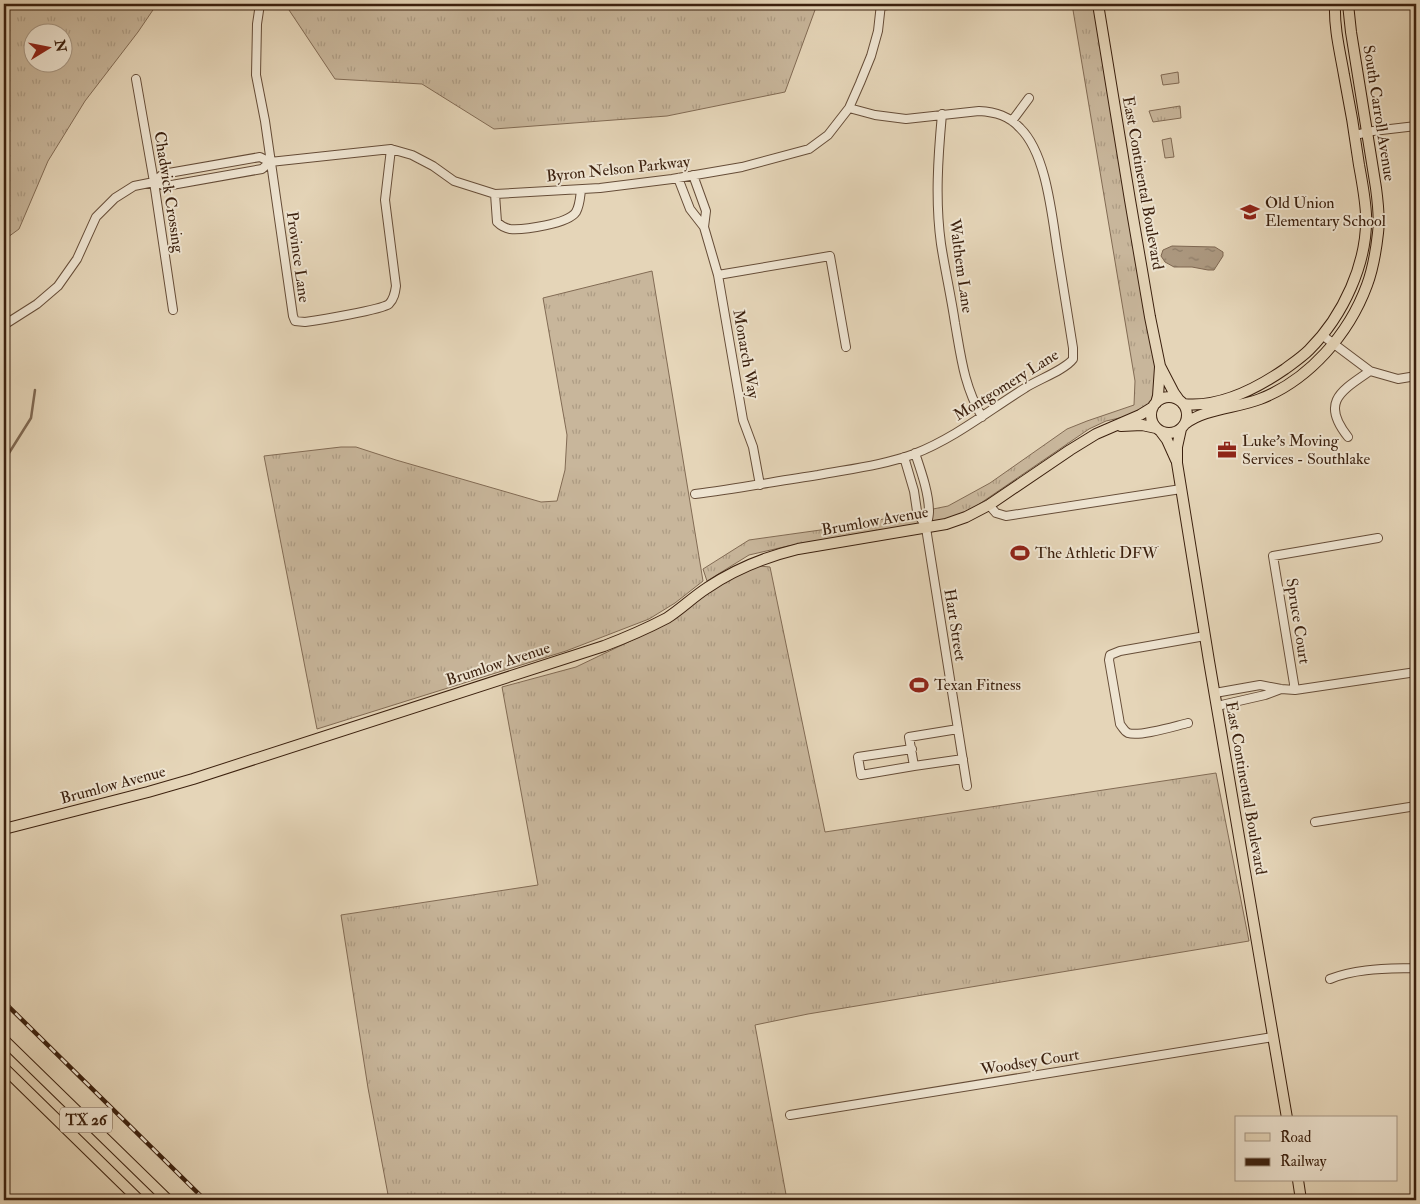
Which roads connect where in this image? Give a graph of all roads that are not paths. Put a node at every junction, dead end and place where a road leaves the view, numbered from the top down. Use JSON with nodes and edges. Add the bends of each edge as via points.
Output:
{"nodes":[{"id":1,"x":260,"y":4,"type":"edge"},
{"id":2,"x":894,"y":4,"type":"edge"},
{"id":3,"x":1098,"y":4,"type":"edge"},
{"id":4,"x":1334,"y":4,"type":"edge"},
{"id":5,"x":1348,"y":4,"type":"edge"},
{"id":6,"x":881,"y":5,"type":"edge"},
{"id":7,"x":136,"y":79,"type":"dead end"},
{"id":8,"x":1028,"y":98,"type":"dead end"},
{"id":9,"x":848,"y":108,"type":"junction"},
{"id":10,"x":942,"y":114,"type":"junction"},
{"id":11,"x":1012,"y":121,"type":"junction"},
{"id":12,"x":1416,"y":126,"type":"edge"},
{"id":13,"x":1367,"y":132,"type":"junction"},
{"id":14,"x":1355,"y":135,"type":"junction"},
{"id":15,"x":390,"y":149,"type":"junction"},
{"id":16,"x":270,"y":162,"type":"junction"},
{"id":17,"x":212,"y":166,"type":"junction"},
{"id":18,"x":693,"y":175,"type":"junction"},
{"id":19,"x":214,"y":177,"type":"junction"},
{"id":20,"x":678,"y":178,"type":"junction"},
{"id":21,"x":154,"y":182,"type":"junction"},
{"id":22,"x":581,"y":190,"type":"junction"},
{"id":23,"x":495,"y":194,"type":"junction"},
{"id":24,"x":704,"y":227,"type":"junction"},
{"id":25,"x":718,"y":275,"type":"junction"},
{"id":26,"x":174,"y":310,"type":"dead end"},
{"id":27,"x":4,"y":326,"type":"edge"},
{"id":28,"x":1322,"y":335,"type":"junction"},
{"id":29,"x":1333,"y":344,"type":"junction"},
{"id":30,"x":846,"y":347,"type":"dead end"},
{"id":31,"x":1160,"y":366,"type":"junction"},
{"id":32,"x":1370,"y":371,"type":"junction"},
{"id":33,"x":1416,"y":376,"type":"edge"},
{"id":34,"x":1181,"y":402,"type":"junction"},
{"id":35,"x":1155,"y":405,"type":"junction"},
{"id":36,"x":982,"y":417,"type":"junction"},
{"id":37,"x":1115,"y":426,"type":"junction"},
{"id":38,"x":1183,"y":427,"type":"junction"},
{"id":39,"x":1158,"y":430,"type":"junction"},
{"id":40,"x":1348,"y":437,"type":"dead end"},
{"id":41,"x":915,"y":453,"type":"junction"},
{"id":42,"x":904,"y":457,"type":"junction"},
{"id":43,"x":1177,"y":463,"type":"junction"},
{"id":44,"x":760,"y":485,"type":"junction"},
{"id":45,"x":1182,"y":489,"type":"junction"},
{"id":46,"x":695,"y":494,"type":"dead end"},
{"id":47,"x":989,"y":506,"type":"junction"},
{"id":48,"x":926,"y":528,"type":"junction"},
{"id":49,"x":1378,"y":538,"type":"dead end"},
{"id":50,"x":1205,"y":636,"type":"junction"},
{"id":51,"x":1416,"y":672,"type":"edge"},
{"id":52,"x":1281,"y":689,"type":"junction"},
{"id":53,"x":1295,"y":690,"type":"junction"},
{"id":54,"x":1214,"y":692,"type":"junction"},
{"id":55,"x":1217,"y":706,"type":"junction"},
{"id":56,"x":1188,"y":723,"type":"dead end"},
{"id":57,"x":958,"y":729,"type":"junction"},
{"id":58,"x":912,"y":748,"type":"junction"},
{"id":59,"x":963,"y":759,"type":"junction"},
{"id":60,"x":914,"y":766,"type":"junction"},
{"id":61,"x":967,"y":786,"type":"dead end"},
{"id":62,"x":1416,"y":806,"type":"edge"},
{"id":63,"x":1315,"y":822,"type":"dead end"},
{"id":64,"x":4,"y":829,"type":"edge"},
{"id":65,"x":1416,"y":968,"type":"edge"},
{"id":66,"x":1330,"y":979,"type":"dead end"},
{"id":67,"x":1273,"y":1037,"type":"junction"},
{"id":68,"x":4,"y":1040,"type":"edge"},
{"id":69,"x":4,"y":1068,"type":"edge"},
{"id":70,"x":790,"y":1115,"type":"dead end"},
{"id":71,"x":1287,"y":1116,"type":"edge"},
{"id":72,"x":1298,"y":1182,"type":"edge"},
{"id":73,"x":139,"y":1200,"type":"edge"},
{"id":74,"x":168,"y":1200,"type":"edge"},
{"id":75,"x":1301,"y":1200,"type":"edge"}],
"edges":[{"from":1,"to":16,"type":"street","name":"Province Lane","via":[[256,75]]},
{"from":2,"to":6,"type":"street"},
{"from":3,"to":31,"type":"main road","name":"East Continental Boulevard"},
{"from":4,"to":14,"type":"main road","name":"South Carroll Avenue"},
{"from":5,"to":13,"type":"main road","name":"South Carroll Avenue"},
{"from":6,"to":9,"type":"street","name":"Byron Nelson Parkway","via":[[871,56]]},
{"from":7,"to":21,"type":"street","name":"Chadwick Crossing"},
{"from":8,"to":11,"type":"street"},
{"from":9,"to":10,"type":"street","name":"Montgomery Lane","via":[[906,119]]},
{"from":9,"to":18,"type":"street","name":"Byron Nelson Parkway","via":[[828,135],[809,149],[742,167]]},
{"from":10,"to":11,"type":"street","name":"Montgomery Lane","via":[[979,111],[997,113]]},
{"from":10,"to":36,"type":"street","name":"Walthem Lane","via":[[938,164],[941,242],[965,380]]},
{"from":11,"to":36,"type":"street","name":"Montgomery Lane","via":[[1033,145],[1042,168],[1073,359]]},
{"from":12,"to":13,"type":"street"},
{"from":13,"to":14,"type":"street"},
{"from":13,"to":29,"type":"main road","name":"South Carroll Avenue","via":[[1379,232],[1366,286],[1353,314]]},
{"from":14,"to":28,"type":"main road","name":"South Carroll Avenue","via":[[1366,214],[1365,230],[1354,281],[1341,308]]},
{"from":15,"to":16,"type":"street","name":"Byron Nelson Parkway"},
{"from":15,"to":16,"type":"street","name":"Province Lane","via":[[385,200],[396,286],[394,298],[388,305],[305,322],[295,321],[293,316]]},
{"from":15,"to":23,"type":"street","name":"Byron Nelson Parkway","via":[[412,154],[454,181]]},
{"from":16,"to":17,"type":"street","name":"Byron Nelson Parkway","via":[[260,157]]},
{"from":16,"to":19,"type":"street","name":"Byron Nelson Parkway","via":[[262,169]]},
{"from":17,"to":19,"type":"street"},
{"from":17,"to":21,"type":"street","name":"Byron Nelson Parkway","via":[[163,174]]},
{"from":18,"to":20,"type":"street","name":"Byron Nelson Parkway"},
{"from":18,"to":24,"type":"street","name":"Monarch Way","via":[[706,211]]},
{"from":19,"to":21,"type":"street","name":"Byron Nelson Parkway","via":[[166,186]]},
{"from":20,"to":22,"type":"street","name":"Byron Nelson Parkway"},
{"from":20,"to":24,"type":"street","name":"Monarch Way","via":[[690,210]]},
{"from":21,"to":26,"type":"street","name":"Chadwick Crossing"},
{"from":21,"to":27,"type":"street","name":"Byron Nelson Parkway","via":[[134,186],[115,198],[96,217],[77,259],[58,286]]},
{"from":22,"to":23,"type":"street","name":"Byron Nelson Parkway"},
{"from":22,"to":23,"type":"street","via":[[576,213],[569,219],[532,228],[510,229],[496,222]]},
{"from":24,"to":25,"type":"street","name":"Monarch Way"},
{"from":25,"to":30,"type":"street","via":[[830,256]]},
{"from":25,"to":44,"type":"street","name":"Monarch Way","via":[[743,420],[753,447]]},
{"from":28,"to":29,"type":"street"},
{"from":28,"to":34,"type":"main road","name":"South Carroll Avenue","via":[[1307,352],[1282,370],[1238,395],[1199,405]]},
{"from":29,"to":32,"type":"street"},
{"from":29,"to":38,"type":"main road","name":"South Carroll Avenue","via":[[1304,373],[1276,392],[1260,400],[1198,415]]},
{"from":31,"to":34,"type":"main road","name":"East Continental Boulevard"},
{"from":31,"to":35,"type":"main road","name":"East Continental Boulevard"},
{"from":32,"to":33,"type":"street","via":[[1398,379]]},
{"from":32,"to":40,"type":"street","via":[[1348,387],[1335,406],[1340,428]]},
{"from":34,"to":35,"type":"main road","via":[[1167,397]]},
{"from":34,"to":38,"type":"main road","via":[[1187,414]]},
{"from":35,"to":37,"type":"main road","name":"Brumlow Avenue"},
{"from":35,"to":39,"type":"main road","via":[[1151,418]]},
{"from":36,"to":41,"type":"street","name":"Montgomery Lane","via":[[947,439]]},
{"from":37,"to":39,"type":"main road","name":"Brumlow Avenue","via":[[1142,425]]},
{"from":37,"to":47,"type":"main road","name":"Brumlow Avenue","via":[[1070,450]]},
{"from":38,"to":39,"type":"main road","via":[[1172,434]]},
{"from":38,"to":43,"type":"main road","name":"East Continental Boulevard","via":[[1177,447]]},
{"from":39,"to":43,"type":"main road","name":"East Continental Boulevard","via":[[1167,440]]},
{"from":41,"to":42,"type":"street","name":"Montgomery Lane"},
{"from":41,"to":48,"type":"street","via":[[928,504]]},
{"from":42,"to":44,"type":"street","name":"Montgomery Lane"},
{"from":42,"to":48,"type":"street","via":[[917,511]]},
{"from":43,"to":45,"type":"main road","name":"East Continental Boulevard"},
{"from":44,"to":46,"type":"street","name":"Montgomery Lane"},
{"from":45,"to":47,"type":"street","via":[[1006,516]]},
{"from":45,"to":50,"type":"main road","name":"East Continental Boulevard"},
{"from":47,"to":48,"type":"main road","name":"Brumlow Avenue","via":[[946,524]]},
{"from":48,"to":57,"type":"street","name":"Hart Street"},
{"from":48,"to":64,"type":"main road","name":"Brumlow Avenue","via":[[774,555],[709,586],[650,627],[604,646],[193,779]]},
{"from":49,"to":53,"type":"street","name":"Spruce Court","via":[[1273,556]]},
{"from":50,"to":54,"type":"main road","name":"East Continental Boulevard"},
{"from":50,"to":56,"type":"street","via":[[1120,651],[1110,655],[1109,660],[1120,724],[1126,732],[1136,734]]},
{"from":51,"to":53,"type":"street"},
{"from":52,"to":53,"type":"street"},
{"from":52,"to":54,"type":"street","via":[[1260,685]]},
{"from":52,"to":55,"type":"street"},
{"from":54,"to":55,"type":"main road","name":"East Continental Boulevard"},
{"from":55,"to":67,"type":"main road","name":"East Continental Boulevard"},
{"from":57,"to":58,"type":"street","via":[[909,737]]},
{"from":57,"to":59,"type":"street","name":"Hart Street"},
{"from":58,"to":60,"type":"street"},
{"from":58,"to":60,"type":"street","via":[[858,757],[861,775]]},
{"from":59,"to":60,"type":"street"},
{"from":59,"to":61,"type":"street","name":"Hart Street"},
{"from":62,"to":63,"type":"street"},
{"from":65,"to":66,"type":"street","via":[[1358,971]]},
{"from":67,"to":70,"type":"street","name":"Woodsey Court"},
{"from":67,"to":71,"type":"main road","name":"East Continental Boulevard"},
{"from":68,"to":74,"type":"main road","number":"TX 26"},
{"from":69,"to":73,"type":"main road","number":"TX 26"},
{"from":72,"to":75,"type":"main road"}]}
